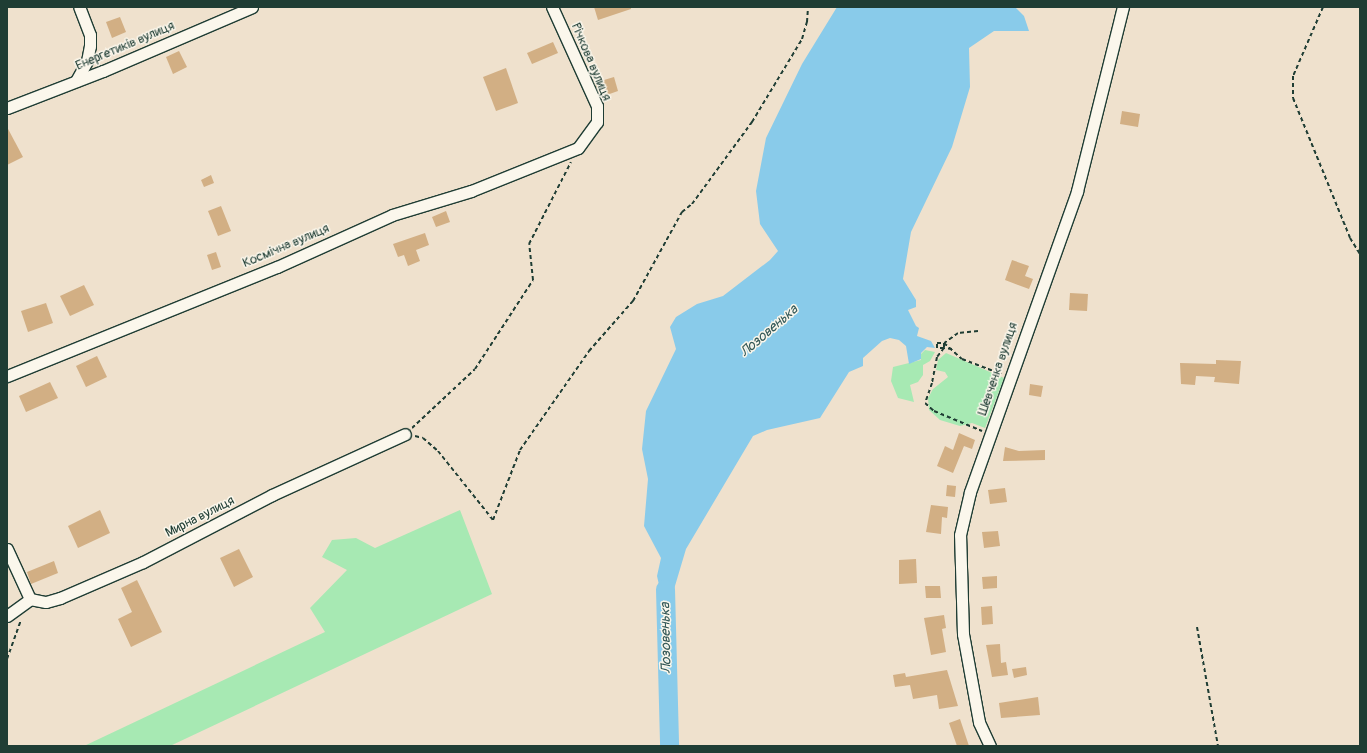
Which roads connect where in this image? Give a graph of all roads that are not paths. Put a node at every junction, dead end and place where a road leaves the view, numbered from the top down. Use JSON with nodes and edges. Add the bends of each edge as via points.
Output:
{"nodes":[{"id":1,"x":79,"y":7,"type":"edge"},
{"id":2,"x":252,"y":7,"type":"edge"},
{"id":3,"x":552,"y":7,"type":"edge"},
{"id":4,"x":1123,"y":7,"type":"edge"},
{"id":5,"x":76,"y":81,"type":"junction"},
{"id":6,"x":7,"y":108,"type":"edge"},
{"id":7,"x":578,"y":148,"type":"joint"},
{"id":8,"x":7,"y":376,"type":"edge"},
{"id":9,"x":405,"y":434,"type":"road end"},
{"id":10,"x":7,"y":549,"type":"edge"},
{"id":11,"x":30,"y":599,"type":"junction"},
{"id":12,"x":7,"y":616,"type":"edge"},
{"id":13,"x":990,"y":746,"type":"edge"}],
"edges":[{"from":1,"to":5,"type":"street","via":[[90,35],[90,46],[87,61]]},
{"from":2,"to":5,"type":"street","name":"Енергетиків вулиця"},
{"from":3,"to":7,"type":"street","name":"Річкова вулиця","via":[[597,106],[597,122]]},
{"from":4,"to":13,"type":"street","name":"Шевченка вулиця","via":[[1077,191],[970,492],[960,535],[963,634],[979,722]]},
{"from":5,"to":6,"type":"street","name":"Енергетиків вулиця"},
{"from":7,"to":8,"type":"street","name":"Космічна вулиця","via":[[471,191],[392,215],[277,267]]},
{"from":9,"to":11,"type":"street","name":"Мирна вулиця","via":[[272,495],[143,562],[60,598],[46,602]]},
{"from":10,"to":11,"type":"street"},
{"from":11,"to":12,"type":"street"}]}
